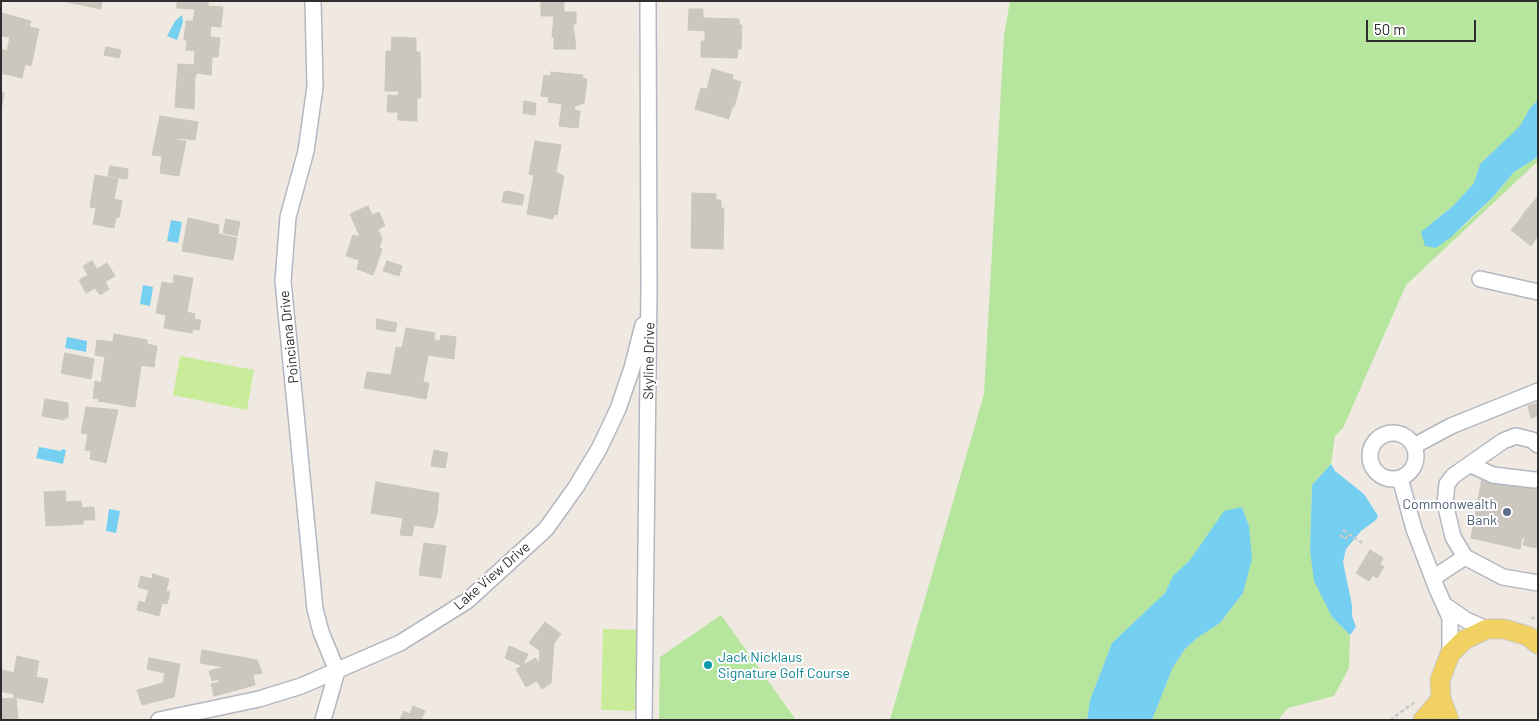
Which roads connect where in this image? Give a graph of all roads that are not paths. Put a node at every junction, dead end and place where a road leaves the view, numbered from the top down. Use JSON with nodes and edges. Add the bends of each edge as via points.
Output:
{"nodes":[{"id":1,"x":313,"y":1,"type":"edge"},
{"id":2,"x":648,"y":1,"type":"edge"},
{"id":3,"x":1480,"y":279,"type":"dead end"},
{"id":4,"x":649,"y":288,"type":"junction"},
{"id":5,"x":1538,"y":292,"type":"edge"},
{"id":6,"x":1538,"y":391,"type":"edge"},
{"id":7,"x":1538,"y":445,"type":"edge"},
{"id":8,"x":1414,"y":446,"type":"junction"},
{"id":9,"x":1472,"y":465,"type":"junction"},
{"id":10,"x":1400,"y":478,"type":"junction"},
{"id":11,"x":1535,"y":480,"type":"dead end"},
{"id":12,"x":1465,"y":557,"type":"junction"},
{"id":13,"x":1433,"y":578,"type":"junction"},
{"id":14,"x":1538,"y":583,"type":"edge"},
{"id":15,"x":1446,"y":606,"type":"junction"},
{"id":16,"x":1487,"y":629,"type":"junction"},
{"id":17,"x":1535,"y":638,"type":"edge"},
{"id":18,"x":1450,"y":654,"type":"junction"},
{"id":19,"x":337,"y":671,"type":"junction"},
{"id":20,"x":1441,"y":699,"type":"junction"},
{"id":21,"x":159,"y":720,"type":"edge"},
{"id":22,"x":323,"y":720,"type":"edge"},
{"id":23,"x":644,"y":720,"type":"edge"},
{"id":24,"x":1423,"y":720,"type":"edge"},
{"id":25,"x":1449,"y":720,"type":"edge"}],
"edges":[{"from":1,"to":19,"type":"street","name":"Poinciana Drive","via":[[315,87],[306,151],[288,217],[283,281],[315,609]]},
{"from":2,"to":4,"type":"street","name":"Skyline Drive"},
{"from":3,"to":5,"type":"street"},
{"from":4,"to":19,"type":"street","name":"Lake View Drive","via":[[641,333],[618,409],[591,462],[546,529],[467,601],[400,643]]},
{"from":4,"to":23,"type":"street","name":"Skyline Drive"},
{"from":6,"to":8,"type":"street","via":[[1451,426]]},
{"from":7,"to":9,"type":"street","via":[[1516,436],[1503,441]]},
{"from":8,"to":10,"type":"street","via":[[1414,466]]},
{"from":8,"to":10,"type":"street","via":[[1408,438],[1395,433],[1378,439],[1372,449],[1371,461],[1377,472],[1386,478]]},
{"from":9,"to":11,"type":"street","via":[[1492,475]]},
{"from":9,"to":12,"type":"street","via":[[1447,484],[1444,503],[1453,537]]},
{"from":10,"to":13,"type":"street","via":[[1414,529]]},
{"from":12,"to":13,"type":"street"},
{"from":12,"to":14,"type":"street","via":[[1503,577]]},
{"from":13,"to":15,"type":"street"},
{"from":15,"to":16,"type":"street"},
{"from":15,"to":18,"type":"street","via":[[1452,630]]},
{"from":16,"to":17,"type":"main road","via":[[1504,629]]},
{"from":16,"to":18,"type":"main road","via":[[1464,640]]},
{"from":18,"to":20,"type":"main road","via":[[1440,680]]},
{"from":19,"to":21,"type":"street","name":"Lake View Drive","via":[[259,699]]},
{"from":19,"to":22,"type":"street"},
{"from":20,"to":24,"type":"main road"},
{"from":20,"to":25,"type":"main road"}]}
